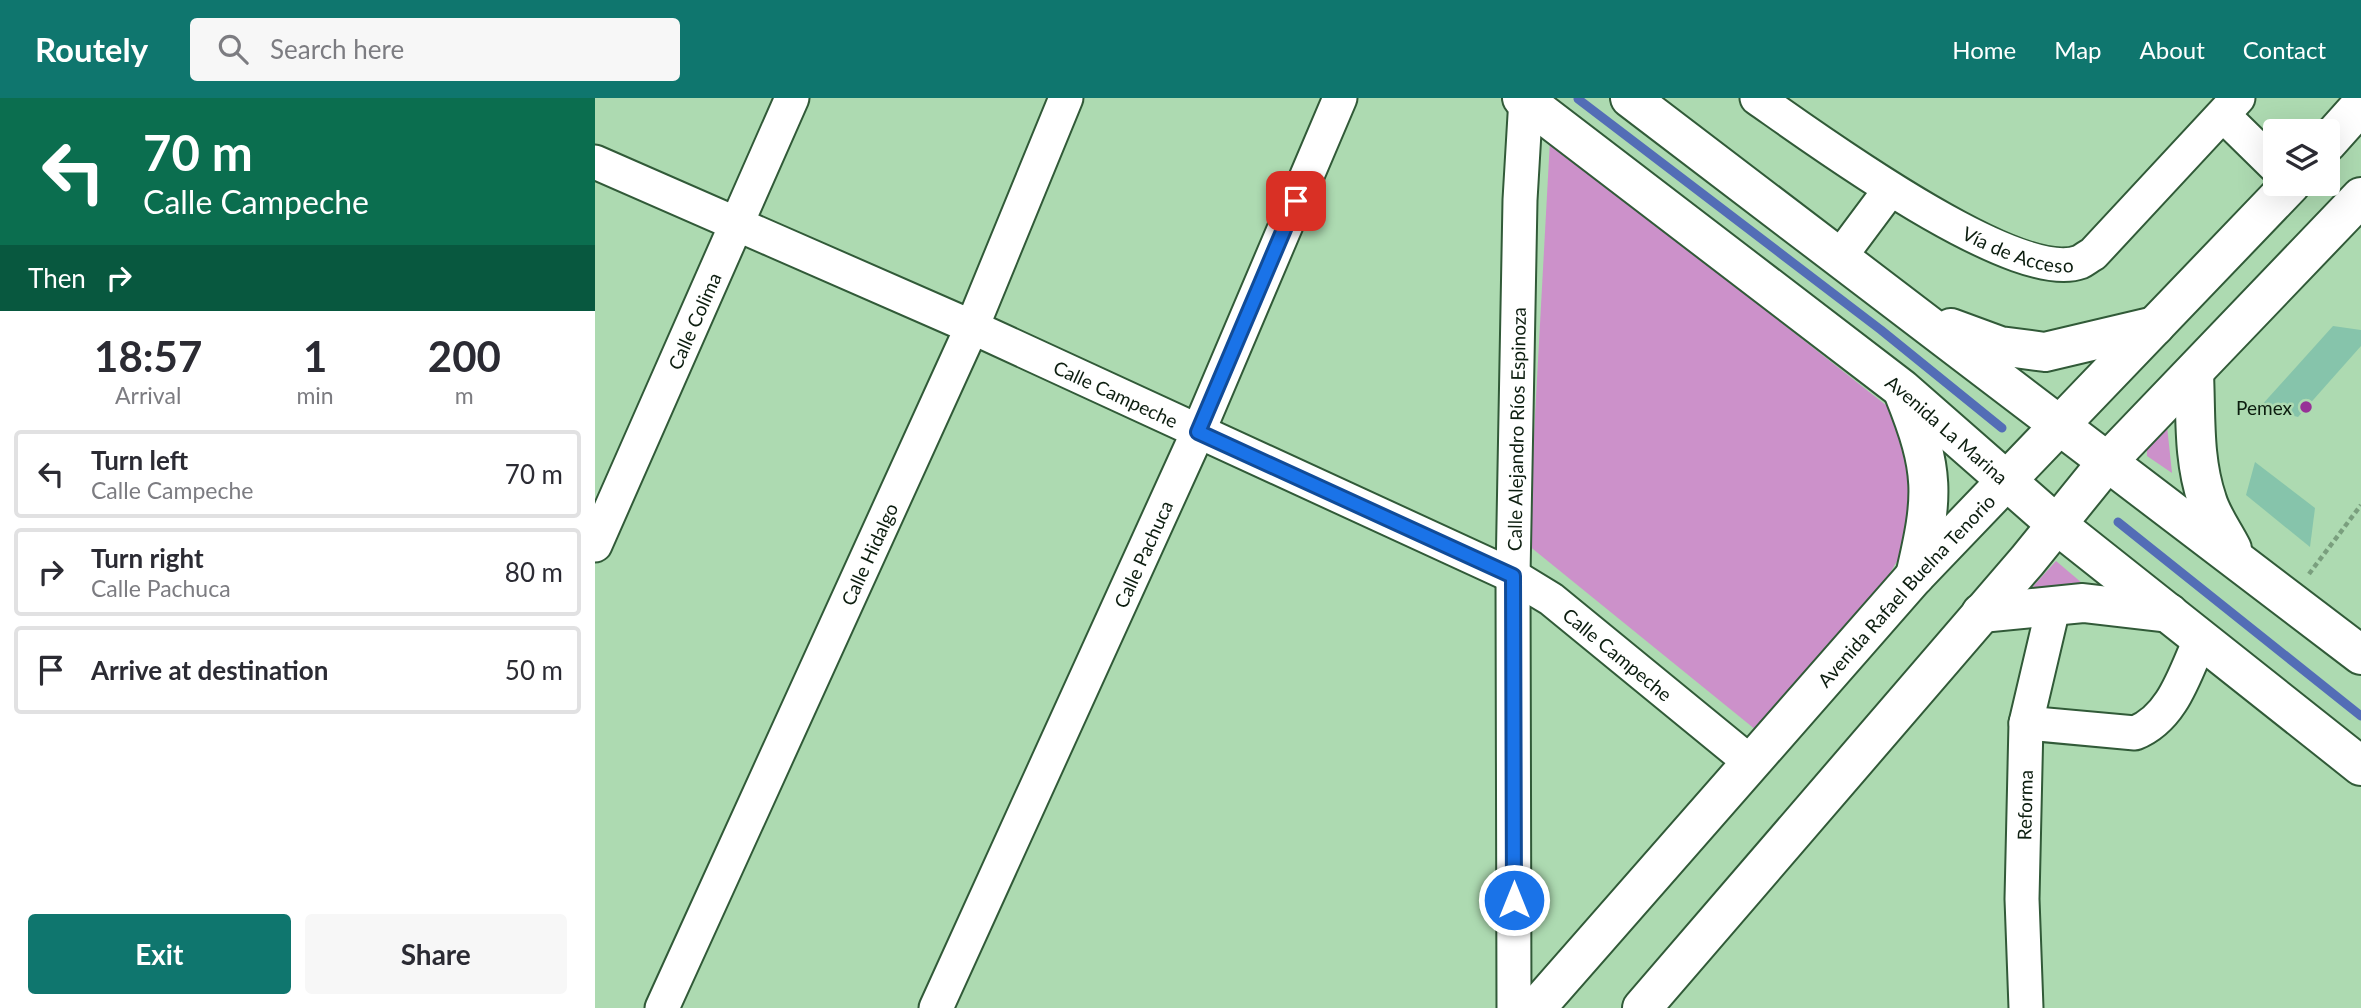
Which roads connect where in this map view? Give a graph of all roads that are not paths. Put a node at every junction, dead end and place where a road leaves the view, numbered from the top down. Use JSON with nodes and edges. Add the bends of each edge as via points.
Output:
{"nodes":[{"id":1,"x":792,"y":98,"type":"edge"},
{"id":2,"x":1066,"y":98,"type":"edge"},
{"id":3,"x":1341,"y":98,"type":"edge"},
{"id":4,"x":1630,"y":98,"type":"edge"},
{"id":5,"x":1758,"y":98,"type":"edge"},
{"id":6,"x":1525,"y":99,"type":"edge"},
{"id":7,"x":2361,"y":105,"type":"edge"},
{"id":8,"x":2230,"y":107,"type":"edge"},
{"id":9,"x":2340,"y":128,"type":"edge"},
{"id":10,"x":2263,"y":150,"type":"edge"},
{"id":11,"x":595,"y":162,"type":"edge"},
{"id":12,"x":1889,"y":191,"type":"junction"},
{"id":13,"x":2280,"y":196,"type":"edge"},
{"id":14,"x":2361,"y":197,"type":"edge"},
{"id":15,"x":737,"y":226,"type":"junction"},
{"id":16,"x":1839,"y":258,"type":"junction"},
{"id":17,"x":1916,"y":316,"type":"junction"},
{"id":18,"x":2155,"y":326,"type":"junction"},
{"id":19,"x":972,"y":327,"type":"junction"},
{"id":20,"x":2193,"y":374,"type":"junction"},
{"id":21,"x":1902,"y":388,"type":"junction"},
{"id":22,"x":2060,"y":424,"type":"junction"},
{"id":23,"x":1198,"y":432,"type":"junction"},
{"id":24,"x":2108,"y":461,"type":"junction"},
{"id":25,"x":2007,"y":480,"type":"junction"},
{"id":26,"x":2056,"y":524,"type":"junction"},
{"id":27,"x":595,"y":545,"type":"edge"},
{"id":28,"x":2238,"y":560,"type":"junction"},
{"id":29,"x":1513,"y":576,"type":"junction"},
{"id":30,"x":1914,"y":578,"type":"junction"},
{"id":31,"x":2053,"y":604,"type":"junction"},
{"id":32,"x":1981,"y":613,"type":"junction"},
{"id":33,"x":2169,"y":613,"type":"junction"},
{"id":34,"x":2201,"y":638,"type":"junction"},
{"id":35,"x":2361,"y":655,"type":"edge"},
{"id":36,"x":2026,"y":723,"type":"junction"},
{"id":37,"x":1750,"y":762,"type":"junction"},
{"id":38,"x":2361,"y":766,"type":"edge"},
{"id":39,"x":662,"y":1008,"type":"edge"},
{"id":40,"x":936,"y":1008,"type":"edge"},
{"id":41,"x":1514,"y":1008,"type":"edge"},
{"id":42,"x":1536,"y":1008,"type":"edge"},
{"id":43,"x":1642,"y":1008,"type":"edge"},
{"id":44,"x":2026,"y":1008,"type":"edge"}],
"edges":[{"from":1,"to":15,"type":"street","name":"Calle Colima"},
{"from":2,"to":19,"type":"street","name":"Calle Hidalgo"},
{"from":3,"to":23,"type":"street","name":"Calle Pachuca"},
{"from":4,"to":16,"type":"main road"},
{"from":5,"to":12,"type":"street","name":"Vía de Acceso"},
{"from":6,"to":21,"type":"main road","name":"Avenida La Marina"},
{"from":6,"to":29,"type":"street","name":"Calle Alejandro Ríos Espinoza"},
{"from":7,"to":9,"type":"main road"},
{"from":8,"to":10,"type":"street","name":"Vía de Acceso"},
{"from":8,"to":12,"type":"street","name":"Vía de Acceso","via":[[2094,254],[2079,263],[2038,260],[1993,245]]},
{"from":11,"to":15,"type":"street","name":"Calle Campeche"},
{"from":12,"to":16,"type":"street"},
{"from":13,"to":18,"type":"main road","name":"Avenida Rafael Buelna Tenorio"},
{"from":14,"to":20,"type":"main road"},
{"from":15,"to":19,"type":"street","name":"Calle Campeche"},
{"from":15,"to":27,"type":"street","name":"Calle Colima"},
{"from":16,"to":17,"type":"main road"},
{"from":17,"to":18,"type":"main road","via":[[2000,346],[2045,352]]},
{"from":17,"to":22,"type":"main road"},
{"from":18,"to":22,"type":"main road","name":"Avenida Rafael Buelna Tenorio"},
{"from":19,"to":23,"type":"street","name":"Calle Campeche"},
{"from":19,"to":39,"type":"street","name":"Calle Hidalgo"},
{"from":20,"to":24,"type":"main road"},
{"from":20,"to":28,"type":"main road","via":[[2200,475],[2208,503]]},
{"from":21,"to":25,"type":"main road","name":"Avenida La Marina"},
{"from":21,"to":30,"type":"main road","via":[[1928,461],[1927,524]]},
{"from":22,"to":24,"type":"main road"},
{"from":22,"to":25,"type":"main road","name":"Avenida Rafael Buelna Tenorio"},
{"from":23,"to":29,"type":"street","name":"Calle Campeche"},
{"from":23,"to":40,"type":"street","name":"Calle Pachuca"},
{"from":24,"to":26,"type":"main road"},
{"from":24,"to":28,"type":"main road"},
{"from":25,"to":26,"type":"main road","name":"Avenida La Marina"},
{"from":25,"to":30,"type":"main road","name":"Avenida Rafael Buelna Tenorio"},
{"from":26,"to":32,"type":"main road"},
{"from":26,"to":33,"type":"main road","name":"Avenida La Marina"},
{"from":28,"to":35,"type":"main road"},
{"from":29,"to":37,"type":"street","name":"Calle Campeche","via":[[1551,599]]},
{"from":29,"to":41,"type":"street","name":"Calle Alejandro Ríos Espinoza"},
{"from":30,"to":37,"type":"main road","name":"Avenida Rafael Buelna Tenorio"},
{"from":31,"to":32,"type":"main road"},
{"from":31,"to":33,"type":"main road"},
{"from":31,"to":36,"type":"street","name":"Reforma"},
{"from":32,"to":43,"type":"main road"},
{"from":33,"to":34,"type":"main road","name":"Avenida La Marina"},
{"from":34,"to":36,"type":"street","via":[[2166,713],[2150,727],[2135,733]]},
{"from":34,"to":38,"type":"main road","name":"Avenida La Marina"},
{"from":36,"to":44,"type":"street","name":"Reforma","via":[[2022,899]]},
{"from":37,"to":42,"type":"main road","name":"Avenida Rafael Buelna Tenorio"}]}
